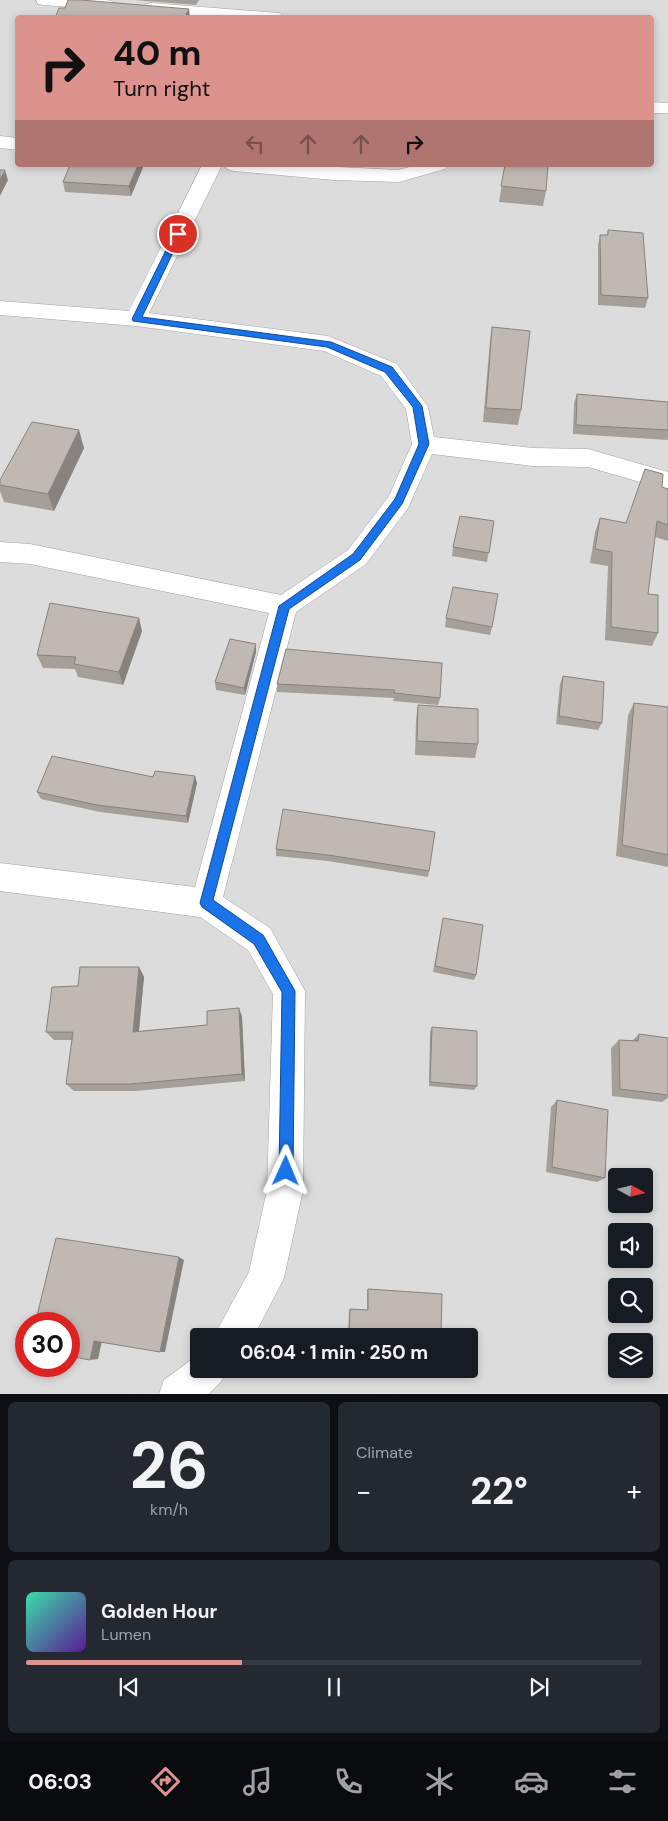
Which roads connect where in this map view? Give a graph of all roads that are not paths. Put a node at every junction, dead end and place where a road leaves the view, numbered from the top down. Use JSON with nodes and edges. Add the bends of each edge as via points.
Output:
{"nodes":[{"id":1,"x":44,"y":0,"type":"edge"},
{"id":2,"x":241,"y":15,"type":"edge"},
{"id":3,"x":654,"y":107,"type":"edge"},
{"id":4,"x":668,"y":108,"type":"edge"},
{"id":5,"x":0,"y":142,"type":"edge"},
{"id":6,"x":15,"y":144,"type":"edge"},
{"id":7,"x":211,"y":167,"type":"edge"},
{"id":8,"x":256,"y":167,"type":"edge"},
{"id":9,"x":431,"y":167,"type":"edge"},
{"id":10,"x":0,"y":308,"type":"edge"},
{"id":11,"x":136,"y":319,"type":"junction"},
{"id":12,"x":424,"y":444,"type":"junction"},
{"id":13,"x":668,"y":481,"type":"edge"},
{"id":14,"x":0,"y":552,"type":"edge"},
{"id":15,"x":284,"y":606,"type":"junction"},
{"id":16,"x":0,"y":877,"type":"edge"},
{"id":17,"x":206,"y":903,"type":"junction"},
{"id":18,"x":238,"y":1328,"type":"edge"},
{"id":19,"x":197,"y":1378,"type":"edge"},
{"id":20,"x":178,"y":1394,"type":"edge"}],
"edges":[{"from":1,"to":2,"type":"street"},
{"from":3,"to":4,"type":"street"},
{"from":5,"to":6,"type":"street"},
{"from":7,"to":11,"type":"street"},
{"from":8,"to":9,"type":"street","via":[[400,176]]},
{"from":10,"to":11,"type":"street"},
{"from":11,"to":12,"type":"street","via":[[328,344],[388,370],[417,406]]},
{"from":12,"to":13,"type":"street","via":[[533,457],[588,458]]},
{"from":12,"to":15,"type":"street","via":[[399,501],[357,557]]},
{"from":14,"to":15,"type":"street","via":[[30,554]]},
{"from":15,"to":17,"type":"street"},
{"from":16,"to":17,"type":"street"},
{"from":17,"to":18,"type":"street","via":[[259,939],[289,991],[285,1190],[266,1278]]},
{"from":19,"to":20,"type":"street"}]}
